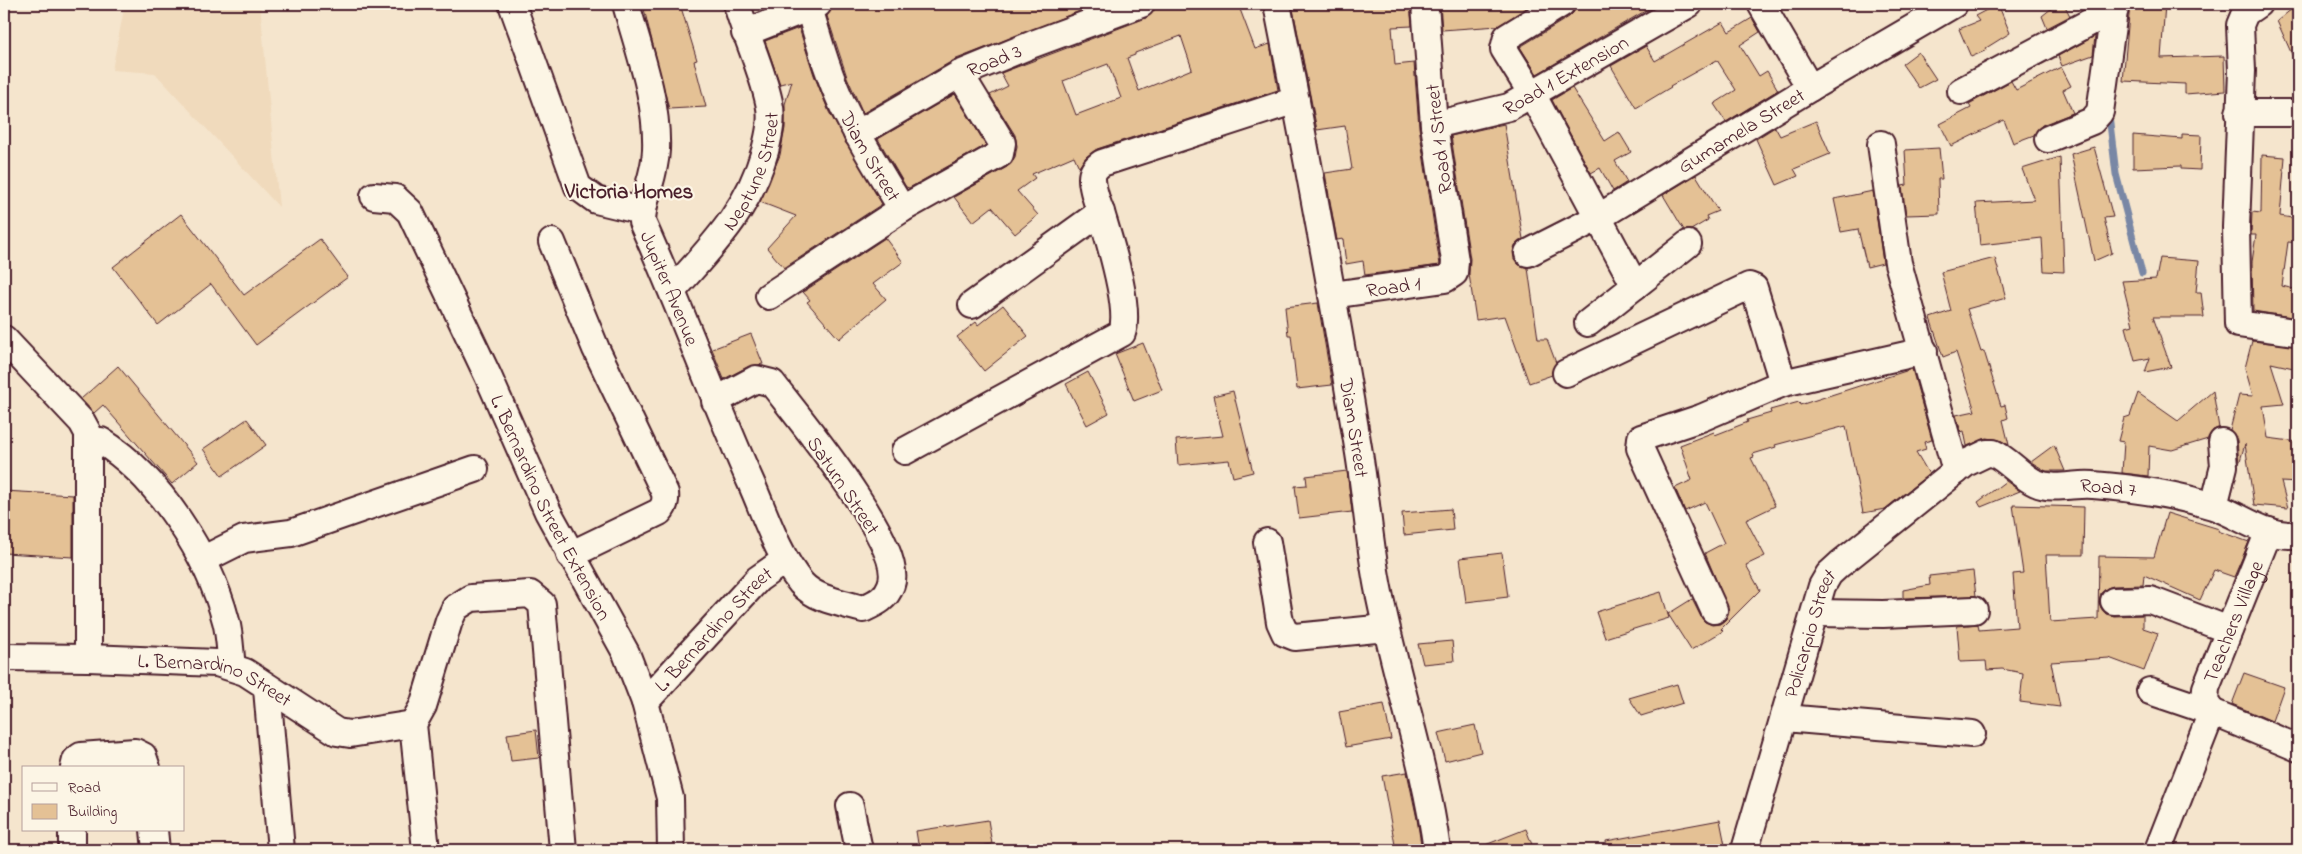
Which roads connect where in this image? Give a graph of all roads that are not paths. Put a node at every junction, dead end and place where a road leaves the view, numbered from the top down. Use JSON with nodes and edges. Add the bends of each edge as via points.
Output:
{"nodes":[{"id":1,"x":512,"y":4,"type":"edge"},
{"id":2,"x":626,"y":4,"type":"edge"},
{"id":3,"x":737,"y":4,"type":"edge"},
{"id":4,"x":1142,"y":4,"type":"edge"},
{"id":5,"x":1277,"y":4,"type":"edge"},
{"id":6,"x":1425,"y":4,"type":"edge"},
{"id":7,"x":1561,"y":4,"type":"edge"},
{"id":8,"x":1689,"y":4,"type":"edge"},
{"id":9,"x":1761,"y":4,"type":"edge"},
{"id":10,"x":1954,"y":4,"type":"edge"},
{"id":11,"x":814,"y":6,"type":"edge"},
{"id":12,"x":2115,"y":6,"type":"edge"},
{"id":13,"x":2251,"y":9,"type":"edge"},
{"id":14,"x":745,"y":33,"type":"junction"},
{"id":15,"x":960,"y":74,"type":"junction"},
{"id":16,"x":1810,"y":88,"type":"junction"},
{"id":17,"x":1961,"y":91,"type":"dead end"},
{"id":18,"x":1532,"y":94,"type":"junction"},
{"id":19,"x":1296,"y":100,"type":"junction"},
{"id":20,"x":2239,"y":113,"type":"junction"},
{"id":21,"x":2298,"y":113,"type":"edge"},
{"id":22,"x":1434,"y":125,"type":"junction"},
{"id":23,"x":857,"y":134,"type":"junction"},
{"id":24,"x":2048,"y":139,"type":"dead end"},
{"id":25,"x":1881,"y":144,"type":"dead end"},
{"id":26,"x":374,"y":196,"type":"dead end"},
{"id":27,"x":902,"y":209,"type":"junction"},
{"id":28,"x":642,"y":211,"type":"junction"},
{"id":29,"x":1101,"y":212,"type":"junction"},
{"id":30,"x":1599,"y":217,"type":"junction"},
{"id":31,"x":552,"y":242,"type":"dead end"},
{"id":32,"x":1688,"y":244,"type":"dead end"},
{"id":33,"x":1528,"y":253,"type":"dead end"},
{"id":34,"x":1454,"y":273,"type":"joint"},
{"id":35,"x":1635,"y":286,"type":"junction"},
{"id":36,"x":673,"y":290,"type":"junction"},
{"id":37,"x":1332,"y":295,"type":"junction"},
{"id":38,"x":769,"y":296,"type":"dead end"},
{"id":39,"x":972,"y":305,"type":"dead end"},
{"id":40,"x":1588,"y":322,"type":"dead end"},
{"id":41,"x":2294,"y":332,"type":"dead end"},
{"id":42,"x":4,"y":339,"type":"edge"},
{"id":43,"x":1924,"y":351,"type":"junction"},
{"id":44,"x":1566,"y":373,"type":"dead end"},
{"id":45,"x":1783,"y":383,"type":"junction"},
{"id":46,"x":715,"y":401,"type":"junction"},
{"id":47,"x":101,"y":441,"type":"dead end"},
{"id":48,"x":2222,"y":442,"type":"dead end"},
{"id":49,"x":905,"y":451,"type":"dead end"},
{"id":50,"x":475,"y":470,"type":"dead end"},
{"id":51,"x":1956,"y":471,"type":"junction"},
{"id":52,"x":2214,"y":506,"type":"junction"},
{"id":53,"x":2269,"y":531,"type":"junction"},
{"id":54,"x":2298,"y":534,"type":"edge"},
{"id":55,"x":1267,"y":542,"type":"dead end"},
{"id":56,"x":570,"y":555,"type":"junction"},
{"id":57,"x":204,"y":559,"type":"junction"},
{"id":58,"x":785,"y":560,"type":"junction"},
{"id":59,"x":2114,"y":601,"type":"dead end"},
{"id":60,"x":1714,"y":610,"type":"dead end"},
{"id":61,"x":1974,"y":610,"type":"dead end"},
{"id":62,"x":1815,"y":612,"type":"junction"},
{"id":63,"x":1386,"y":628,"type":"junction"},
{"id":64,"x":2229,"y":630,"type":"junction"},
{"id":65,"x":4,"y":658,"type":"edge"},
{"id":66,"x":88,"y":658,"type":"junction"},
{"id":67,"x":232,"y":667,"type":"junction"},
{"id":68,"x":267,"y":689,"type":"junction"},
{"id":69,"x":2150,"y":691,"type":"dead end"},
{"id":70,"x":645,"y":702,"type":"junction"},
{"id":71,"x":2212,"y":712,"type":"junction"},
{"id":72,"x":1785,"y":718,"type":"junction"},
{"id":73,"x":413,"y":724,"type":"junction"},
{"id":74,"x":1972,"y":734,"type":"dead end"},
{"id":75,"x":2298,"y":748,"type":"edge"},
{"id":76,"x":74,"y":766,"type":"edge"},
{"id":77,"x":146,"y":766,"type":"edge"},
{"id":78,"x":850,"y":806,"type":"dead end"},
{"id":79,"x":72,"y":832,"type":"edge"},
{"id":80,"x":154,"y":832,"type":"edge"},
{"id":81,"x":72,"y":850,"type":"edge"},
{"id":82,"x":156,"y":850,"type":"edge"},
{"id":83,"x":281,"y":850,"type":"edge"},
{"id":84,"x":426,"y":850,"type":"edge"},
{"id":85,"x":563,"y":850,"type":"edge"},
{"id":86,"x":671,"y":850,"type":"edge"},
{"id":87,"x":859,"y":850,"type":"edge"},
{"id":88,"x":1436,"y":850,"type":"edge"},
{"id":89,"x":1745,"y":850,"type":"edge"},
{"id":90,"x":2158,"y":850,"type":"edge"}],
"edges":[{"from":1,"to":28,"type":"street","via":[[578,187],[596,200]]},
{"from":2,"to":28,"type":"street","name":"Jupiter Avenue","via":[[655,114],[654,176]]},
{"from":3,"to":14,"type":"street","name":"Neptune Street"},
{"from":4,"to":15,"type":"street","name":"Road 3"},
{"from":5,"to":19,"type":"street","name":"Diam Street"},
{"from":6,"to":22,"type":"street","name":"Road 1 Street"},
{"from":7,"to":18,"type":"street","via":[[1511,34],[1504,42],[1505,51]]},
{"from":8,"to":18,"type":"street","name":"Road 1 Extension"},
{"from":9,"to":16,"type":"street"},
{"from":10,"to":16,"type":"street","name":"Gumamela Street"},
{"from":11,"to":14,"type":"street"},
{"from":11,"to":23,"type":"street","name":"Diam Street","via":[[830,75]]},
{"from":12,"to":17,"type":"street"},
{"from":12,"to":24,"type":"street","via":[[2100,112],[2092,121]]},
{"from":13,"to":20,"type":"street","via":[[2240,25],[2242,71]]},
{"from":14,"to":36,"type":"street","name":"Neptune Street","via":[[770,102],[771,121],[763,157],[732,224]]},
{"from":15,"to":23,"type":"street","name":"Road 3"},
{"from":15,"to":27,"type":"street","via":[[1002,143],[1000,154]]},
{"from":16,"to":30,"type":"street","name":"Gumamela Street"},
{"from":18,"to":22,"type":"street","name":"Road 1 Extension","via":[[1508,107]]},
{"from":18,"to":30,"type":"street"},
{"from":19,"to":29,"type":"street","via":[[1102,163],[1095,168],[1092,178]]},
{"from":19,"to":37,"type":"street","name":"Diam Street"},
{"from":20,"to":21,"type":"street"},
{"from":20,"to":41,"type":"street","via":[[2238,324]]},
{"from":22,"to":34,"type":"street","name":"Road 1 Street"},
{"from":23,"to":27,"type":"street","name":"Diam Street"},
{"from":25,"to":43,"type":"street","via":[[1898,263]]},
{"from":26,"to":56,"type":"street","name":"L. Bernardino Street Extension","via":[[395,198],[410,212]]},
{"from":27,"to":38,"type":"street","name":"Diam Street"},
{"from":28,"to":36,"type":"street","name":"Jupiter Avenue","via":[[642,222]]},
{"from":29,"to":39,"type":"street"},
{"from":29,"to":49,"type":"street","via":[[1125,315],[1122,333]]},
{"from":30,"to":33,"type":"street","name":"Gumamela Street"},
{"from":30,"to":35,"type":"street"},
{"from":31,"to":56,"type":"street","via":[[596,349],[666,499],[659,512]]},
{"from":32,"to":35,"type":"street"},
{"from":34,"to":37,"type":"street","name":"Road 1","via":[[1445,278]]},
{"from":35,"to":40,"type":"street"},
{"from":36,"to":46,"type":"street","name":"Jupiter Avenue"},
{"from":37,"to":63,"type":"street","name":"Diam Street"},
{"from":42,"to":66,"type":"street","via":[[82,422],[88,433]]},
{"from":43,"to":45,"type":"street"},
{"from":43,"to":51,"type":"street"},
{"from":44,"to":45,"type":"street","via":[[1749,286],[1754,288]]},
{"from":45,"to":60,"type":"street","via":[[1701,418],[1641,438],[1640,448]]},
{"from":46,"to":58,"type":"street","name":"Jupiter Avenue"},
{"from":46,"to":58,"type":"street","name":"Saturn Street","via":[[756,380],[772,383],[859,500],[892,562],[892,584],[884,598],[863,609],[822,597],[802,584]]},
{"from":47,"to":57,"type":"street","via":[[116,450],[168,503]]},
{"from":48,"to":52,"type":"street","via":[[2224,466]]},
{"from":50,"to":57,"type":"street","via":[[291,533],[244,540]]},
{"from":51,"to":52,"type":"street","name":"Road 7","via":[[1966,463],[1993,453],[2038,484],[2142,489]]},
{"from":51,"to":62,"type":"street","name":"Policarpio Street","via":[[1829,574]]},
{"from":52,"to":53,"type":"street","name":"Road 7"},
{"from":53,"to":54,"type":"street","name":"Road 7","via":[[2289,536]]},
{"from":53,"to":64,"type":"street","name":"Teachers Village"},
{"from":55,"to":63,"type":"street","via":[[1280,622],[1285,634],[1295,637]]},
{"from":56,"to":70,"type":"street","name":"L. Bernardino Street Extension","via":[[626,652]]},
{"from":57,"to":67,"type":"street","via":[[226,622]]},
{"from":58,"to":70,"type":"street","name":"L. Bernardino Street","via":[[758,579]]},
{"from":59,"to":64,"type":"street","via":[[2150,600]]},
{"from":61,"to":62,"type":"street","via":[[1883,614]]},
{"from":62,"to":72,"type":"street","name":"Policarpio Street"},
{"from":63,"to":88,"type":"street","name":"Diam Street","via":[[1411,721]]},
{"from":64,"to":71,"type":"street","name":"Teachers Village","via":[[2206,688],[2205,702]]},
{"from":65,"to":66,"type":"street","name":"L. Bernardino Street"},
{"from":66,"to":67,"type":"street","name":"L. Bernardino Street","via":[[217,663]]},
{"from":67,"to":68,"type":"street","name":"L. Bernardino Street","via":[[245,672]]},
{"from":68,"to":73,"type":"street","name":"L. Bernardino Street","via":[[337,732],[350,734]]},
{"from":68,"to":83,"type":"street"},
{"from":69,"to":71,"type":"street"},
{"from":70,"to":86,"type":"street","name":"L. Bernardino Street Extension","via":[[670,798]]},
{"from":71,"to":75,"type":"street"},
{"from":71,"to":90,"type":"street"},
{"from":72,"to":74,"type":"street"},
{"from":72,"to":89,"type":"street","name":"Policarpio Street"},
{"from":73,"to":84,"type":"street"},
{"from":73,"to":85,"type":"street","via":[[423,706],[455,608],[471,598],[530,594],[537,598],[542,604]]},
{"from":76,"to":77,"type":"street","via":[[81,756],[135,752],[144,756]]},
{"from":78,"to":87,"type":"street"},
{"from":79,"to":81,"type":"street"},
{"from":80,"to":82,"type":"street"}]}
